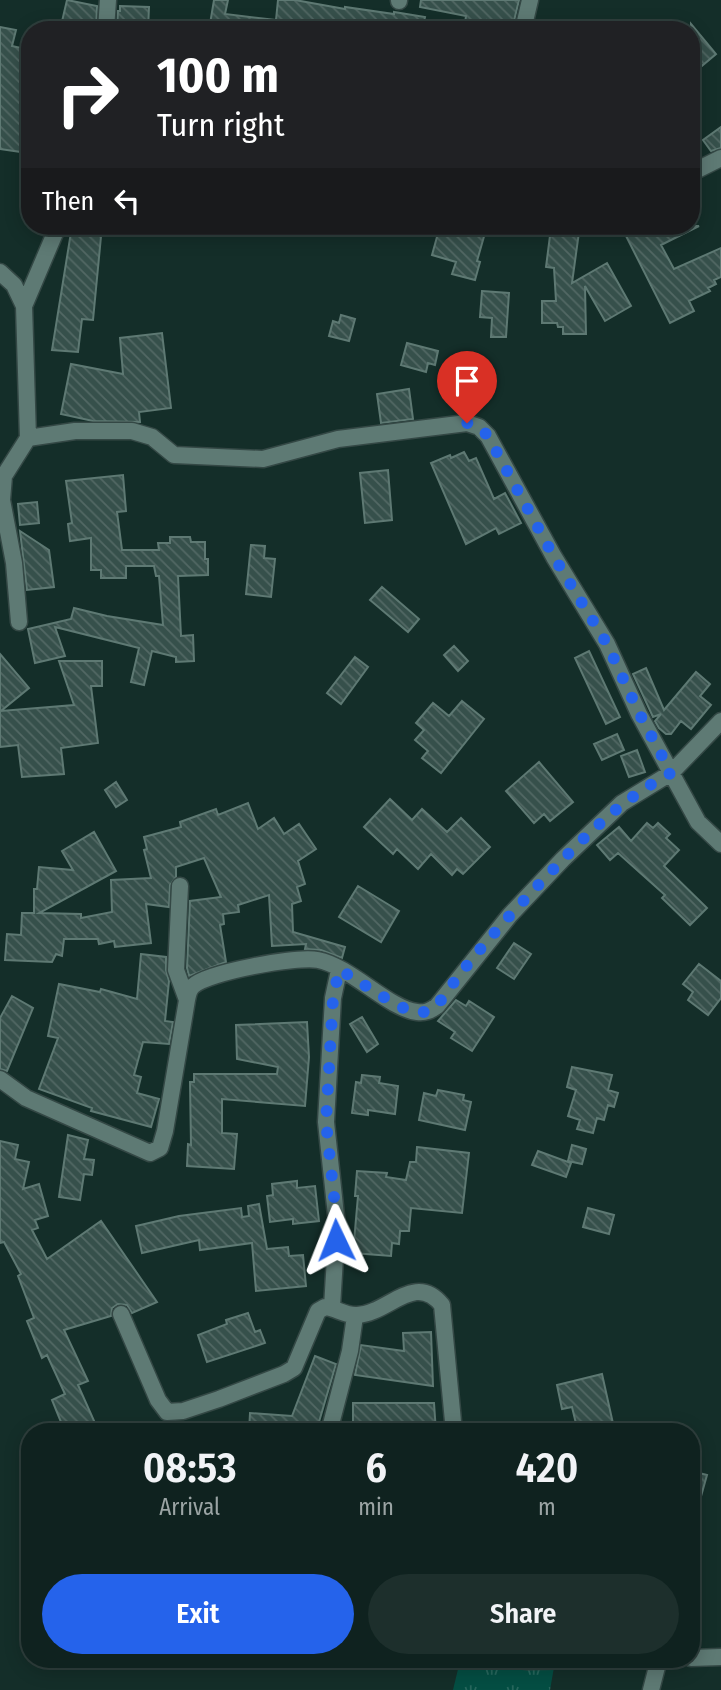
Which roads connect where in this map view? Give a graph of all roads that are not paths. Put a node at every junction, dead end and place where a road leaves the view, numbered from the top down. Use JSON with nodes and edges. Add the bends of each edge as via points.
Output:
{"nodes":[{"id":1,"x":108,"y":0,"type":"edge"},
{"id":2,"x":530,"y":0,"type":"edge"},
{"id":3,"x":107,"y":21,"type":"edge"},
{"id":4,"x":525,"y":21,"type":"edge"},
{"id":5,"x":721,"y":158,"type":"edge"},
{"id":6,"x":700,"y":168,"type":"edge"},
{"id":7,"x":54,"y":235,"type":"edge"},
{"id":8,"x":0,"y":272,"type":"edge"},
{"id":9,"x":24,"y":306,"type":"junction"},
{"id":10,"x":28,"y":438,"type":"junction"},
{"id":11,"x":2,"y":476,"type":"edge"},
{"id":12,"x":19,"y":622,"type":"dead end"},
{"id":13,"x":721,"y":721,"type":"edge"},
{"id":14,"x":671,"y":773,"type":"junction"},
{"id":15,"x":721,"y":844,"type":"edge"},
{"id":16,"x":180,"y":887,"type":"dead end"},
{"id":17,"x":339,"y":970,"type":"junction"},
{"id":18,"x":187,"y":1000,"type":"junction"},
{"id":19,"x":0,"y":1079,"type":"edge"},
{"id":20,"x":332,"y":1307,"type":"junction"},
{"id":21,"x":121,"y":1314,"type":"dead end"},
{"id":22,"x":355,"y":1316,"type":"junction"},
{"id":23,"x":331,"y":1423,"type":"edge"},
{"id":24,"x":453,"y":1423,"type":"edge"},
{"id":25,"x":721,"y":1657,"type":"edge"},
{"id":26,"x":700,"y":1658,"type":"edge"},
{"id":27,"x":657,"y":1668,"type":"edge"},
{"id":28,"x":651,"y":1690,"type":"edge"}],
"edges":[{"from":1,"to":3,"type":"street"},
{"from":2,"to":4,"type":"street"},
{"from":5,"to":6,"type":"street"},
{"from":7,"to":9,"type":"street"},
{"from":8,"to":9,"type":"street","via":[[14,285]]},
{"from":9,"to":10,"type":"street"},
{"from":10,"to":11,"type":"street"},
{"from":10,"to":14,"type":"street","via":[[75,431],[132,431],[152,437],[174,455],[262,458],[338,439],[467,423],[479,427],[607,644]]},
{"from":11,"to":12,"type":"street"},
{"from":13,"to":14,"type":"street"},
{"from":14,"to":15,"type":"street","via":[[698,822]]},
{"from":14,"to":17,"type":"street","via":[[622,803],[563,859],[429,1012],[406,1010]]},
{"from":16,"to":18,"type":"street","via":[[176,970]]},
{"from":17,"to":18,"type":"street","via":[[330,963],[294,959],[207,977],[191,987]]},
{"from":17,"to":20,"type":"street","via":[[333,998],[326,1122],[337,1225]]},
{"from":18,"to":19,"type":"street","via":[[165,1131],[160,1148],[150,1153],[26,1098]]},
{"from":20,"to":21,"type":"street","via":[[318,1311],[294,1368],[219,1399],[167,1412]]},
{"from":20,"to":22,"type":"street"},
{"from":22,"to":23,"type":"street"},
{"from":22,"to":24,"type":"street","via":[[416,1291],[434,1296],[442,1305]]},
{"from":25,"to":26,"type":"street"},
{"from":27,"to":28,"type":"street"}]}
